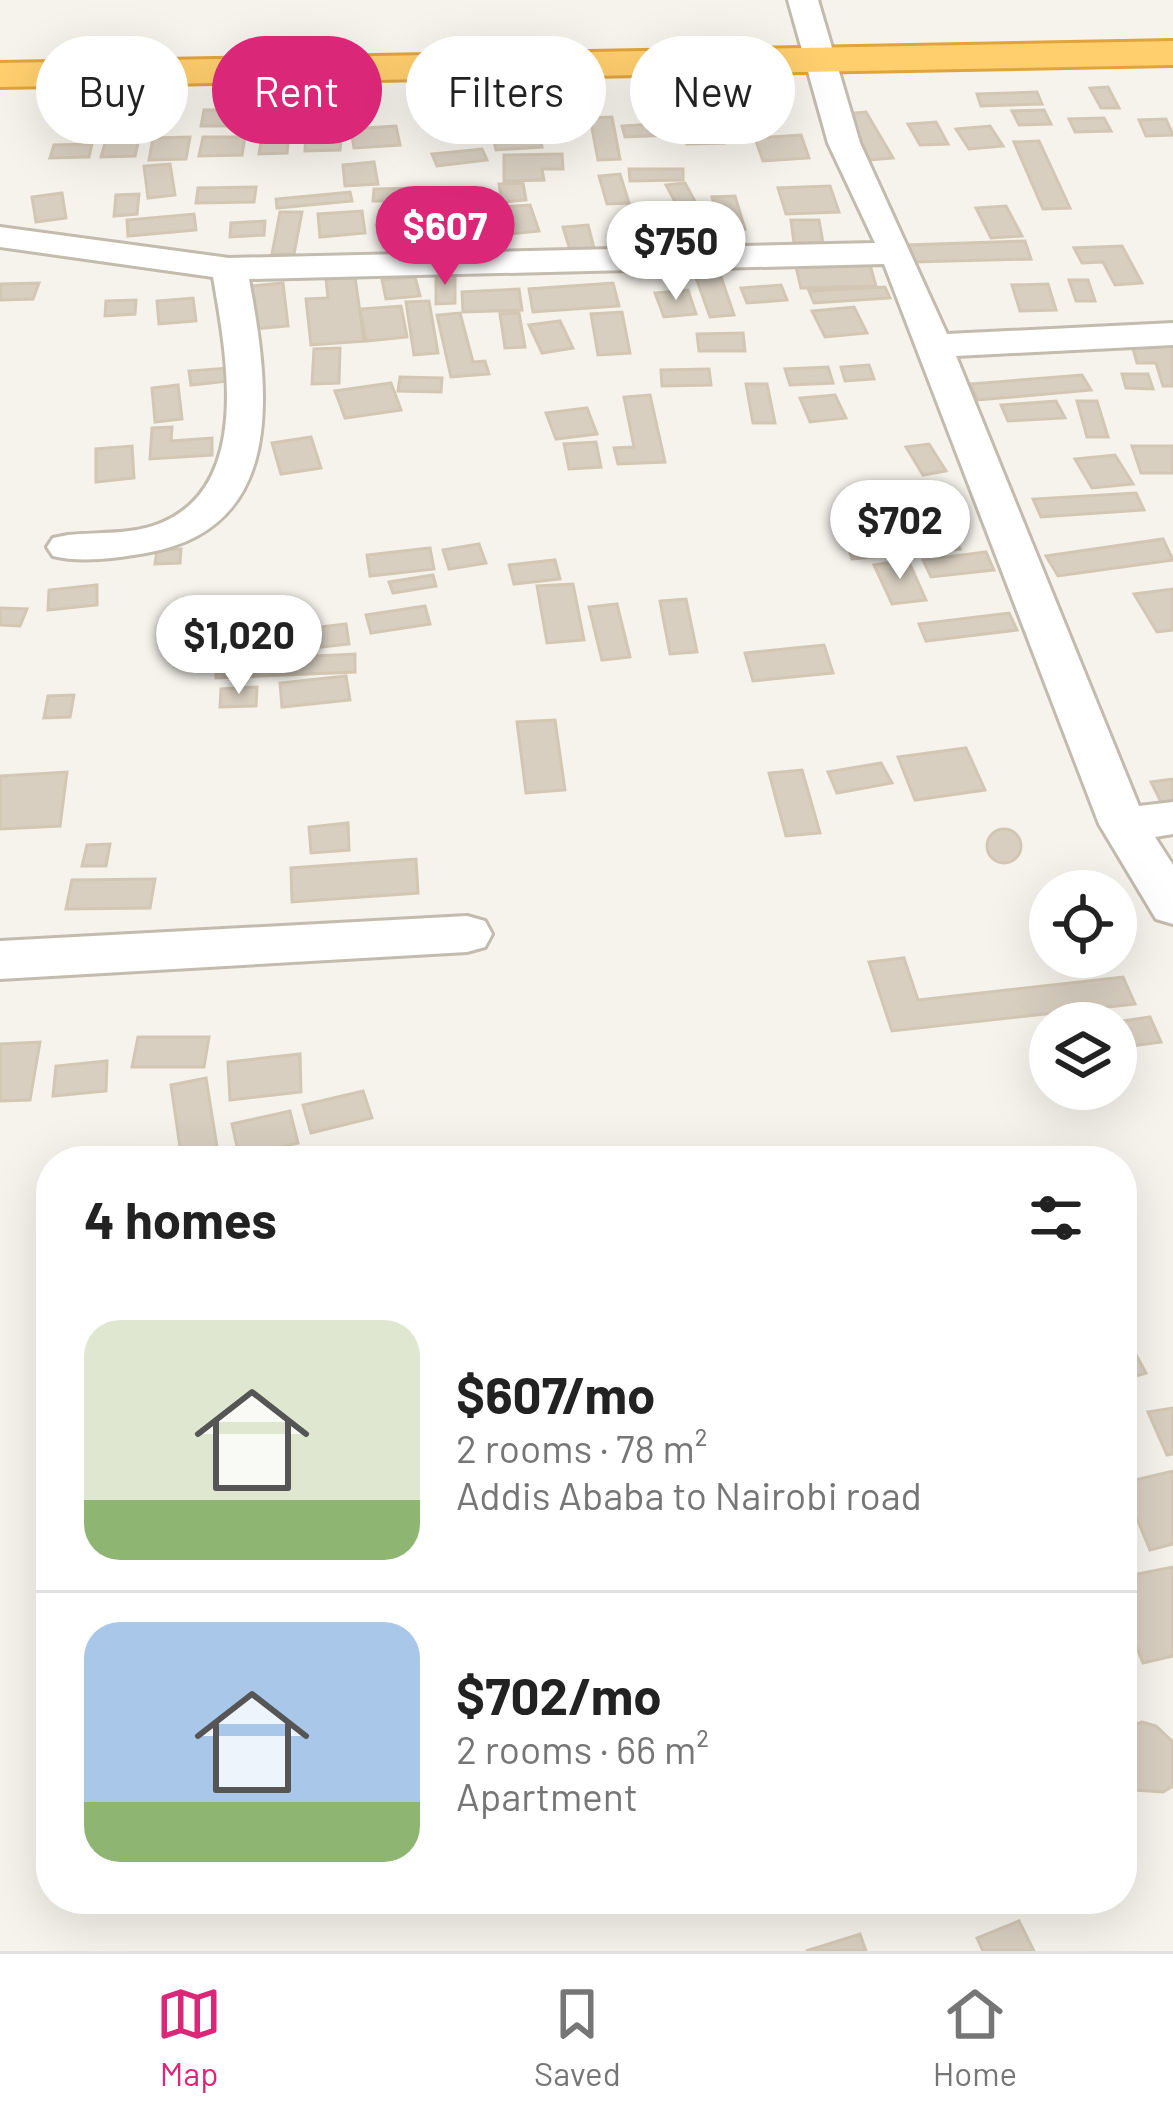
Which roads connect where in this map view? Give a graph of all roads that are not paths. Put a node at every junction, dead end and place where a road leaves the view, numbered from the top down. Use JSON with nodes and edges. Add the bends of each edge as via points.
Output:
{"nodes":[{"id":1,"x":802,"y":0,"type":"edge"},
{"id":2,"x":1173,"y":53,"type":"edge"},
{"id":3,"x":820,"y":70,"type":"junction"},
{"id":4,"x":1173,"y":74,"type":"edge"},
{"id":5,"x":0,"y":75,"type":"edge"},
{"id":6,"x":0,"y":93,"type":"edge"},
{"id":7,"x":0,"y":237,"type":"edge"},
{"id":8,"x":897,"y":253,"type":"junction"},
{"id":9,"x":229,"y":268,"type":"junction"},
{"id":10,"x":1173,"y":334,"type":"edge"},
{"id":11,"x":934,"y":346,"type":"junction"},
{"id":12,"x":68,"y":547,"type":"dead end"},
{"id":13,"x":1173,"y":818,"type":"edge"},
{"id":14,"x":1123,"y":824,"type":"junction"},
{"id":15,"x":1173,"y":906,"type":"edge"},
{"id":16,"x":467,"y":934,"type":"dead end"},
{"id":17,"x":0,"y":960,"type":"edge"}],
"edges":[{"from":1,"to":3,"type":"street"},
{"from":2,"to":3,"type":"highway"},
{"from":3,"to":4,"type":"highway"},
{"from":3,"to":5,"type":"highway"},
{"from":3,"to":6,"type":"highway"},
{"from":3,"to":8,"type":"street","via":[[844,143]]},
{"from":7,"to":9,"type":"street"},
{"from":8,"to":9,"type":"street"},
{"from":8,"to":11,"type":"street"},
{"from":9,"to":12,"type":"street","via":[[246,370],[241,443],[218,503],[183,529]]},
{"from":10,"to":11,"type":"street"},
{"from":11,"to":14,"type":"street"},
{"from":13,"to":14,"type":"street"},
{"from":14,"to":15,"type":"street"},
{"from":16,"to":17,"type":"street"}]}
